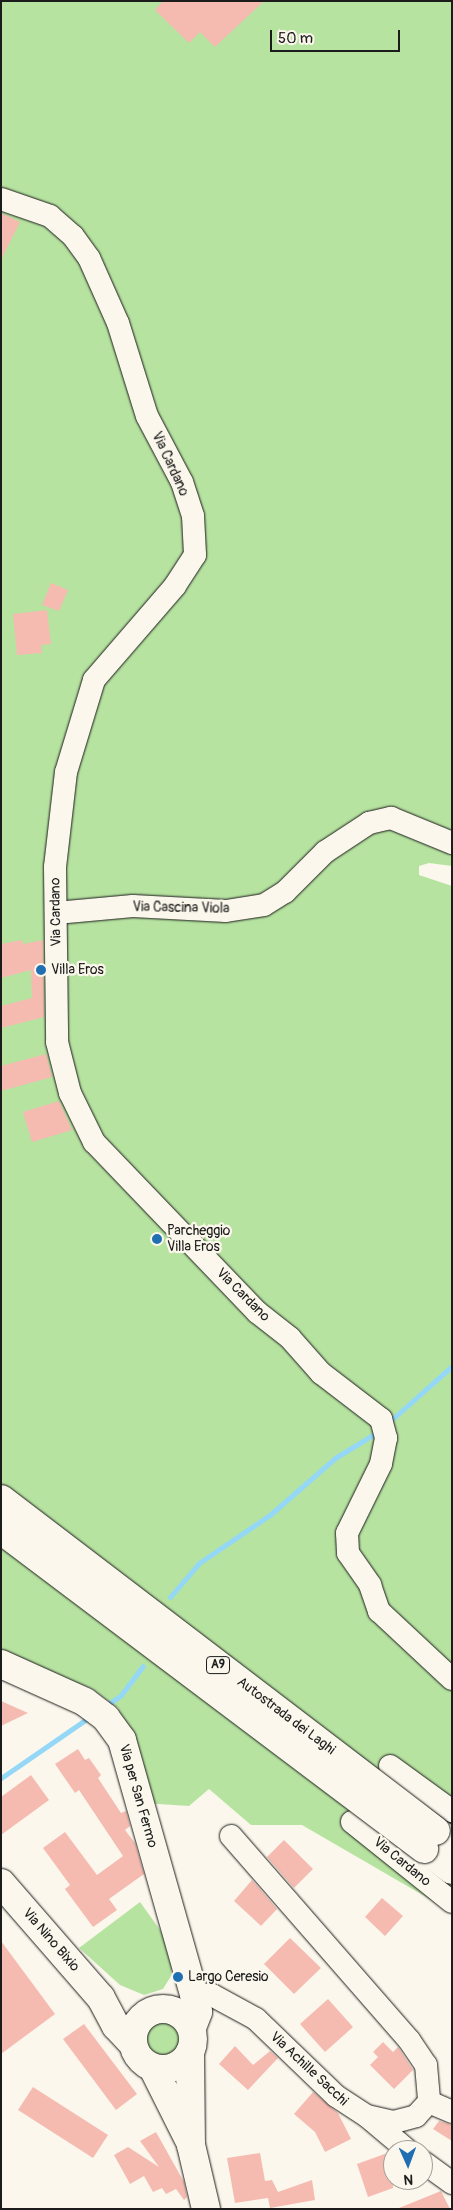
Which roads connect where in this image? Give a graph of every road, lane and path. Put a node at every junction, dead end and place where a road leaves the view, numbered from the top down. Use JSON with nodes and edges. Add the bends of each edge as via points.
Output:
{"nodes":[{"id":1,"x":1,"y":199,"type":"edge"},
{"id":2,"x":452,"y":843,"type":"edge"},
{"id":3,"x":56,"y":913,"type":"junction"},
{"id":4,"x":1,"y":1499,"type":"edge"},
{"id":5,"x":1,"y":1530,"type":"edge"},
{"id":6,"x":1,"y":1664,"type":"edge"},
{"id":7,"x":452,"y":1679,"type":"edge"},
{"id":8,"x":390,"y":1766,"type":"dead end"},
{"id":9,"x":352,"y":1822,"type":"dead end"},
{"id":10,"x":441,"y":1833,"type":"edge"},
{"id":11,"x":231,"y":1836,"type":"dead end"},
{"id":12,"x":452,"y":1870,"type":"edge"},
{"id":13,"x":1,"y":1882,"type":"edge"},
{"id":14,"x":452,"y":1902,"type":"edge"},
{"id":15,"x":184,"y":1964,"type":"junction"},
{"id":16,"x":194,"y":1994,"type":"junction"},
{"id":17,"x":102,"y":1998,"type":"junction"},
{"id":18,"x":156,"y":2009,"type":"junction"},
{"id":19,"x":191,"y":2040,"type":"junction"},
{"id":20,"x":132,"y":2043,"type":"junction"},
{"id":21,"x":153,"y":2068,"type":"junction"},
{"id":22,"x":429,"y":2102,"type":"junction"},
{"id":23,"x":452,"y":2112,"type":"edge"},
{"id":24,"x":367,"y":2116,"type":"junction"},
{"id":25,"x":395,"y":2140,"type":"edge"},
{"id":26,"x":191,"y":2145,"type":"junction"},
{"id":27,"x":433,"y":2169,"type":"edge"},
{"id":28,"x":452,"y":2182,"type":"edge"},
{"id":29,"x":206,"y":2209,"type":"edge"}],
"edges":[{"from":1,"to":3,"type":"street","name":"Via Cardano","via":[[50,216],[73,236],[89,258],[118,323],[147,416],[182,482],[193,516],[195,555],[175,586],[94,680],[66,772],[55,867]]},
{"from":2,"to":3,"type":"street","name":"Via Cascina Viola","via":[[391,818],[369,823],[325,852],[285,892],[264,905],[226,911],[134,906]]},
{"from":3,"to":7,"type":"street","name":"Via Cardano","via":[[57,1042],[70,1093],[94,1142],[257,1312],[290,1338],[321,1373],[384,1429],[373,1485],[347,1533],[348,1553],[370,1585],[379,1611]]},
{"from":4,"to":10,"type":"main road","name":"Autostrada dei Laghi","number":"A9","bridge":true},
{"from":5,"to":10,"type":"main road","name":"Autostrada dei Laghi","number":"A9","bridge":true},
{"from":6,"to":15,"type":"main road","name":"Via per San Fermo","via":[[85,1702],[106,1718],[122,1740]]},
{"from":8,"to":10,"type":"street"},
{"from":9,"to":14,"type":"street","name":"Via Cardano"},
{"from":10,"to":12,"type":"main road","name":"Autostrada dei Laghi","number":"A9"},
{"from":11,"to":22,"type":"street","via":[[409,2040],[426,2065]]},
{"from":13,"to":17,"type":"main road","name":"Via Nino Bixio"},
{"from":15,"to":16,"type":"main road","name":"Via per San Fermo"},
{"from":15,"to":18,"type":"main road","via":[[168,1995]]},
{"from":16,"to":19,"type":"main road","name":"Via per San Fermo","via":[[198,2012]]},
{"from":16,"to":24,"type":"street","name":"Via Achille Sacchi","via":[[212,1995],[256,2019],[336,2096]]},
{"from":17,"to":18,"type":"main road"},
{"from":17,"to":20,"type":"main road","name":"Via Nino Bixio","via":[[116,2026]]},
{"from":18,"to":19,"type":"main road","via":[[180,2014]]},
{"from":18,"to":20,"type":"main road","via":[[137,2022]]},
{"from":19,"to":21,"type":"main road","via":[[174,2068]]},
{"from":19,"to":26,"type":"main road","name":"Via per San Fermo"},
{"from":20,"to":21,"type":"main road","via":[[139,2058]]},
{"from":21,"to":26,"type":"main road"},
{"from":22,"to":23,"type":"street"},
{"from":22,"to":24,"type":"street","name":"Via Achille Sacchi","via":[[416,2116],[394,2122]]},
{"from":24,"to":25,"type":"street"},
{"from":26,"to":29,"type":"main road"},
{"from":27,"to":28,"type":"street"}]}
